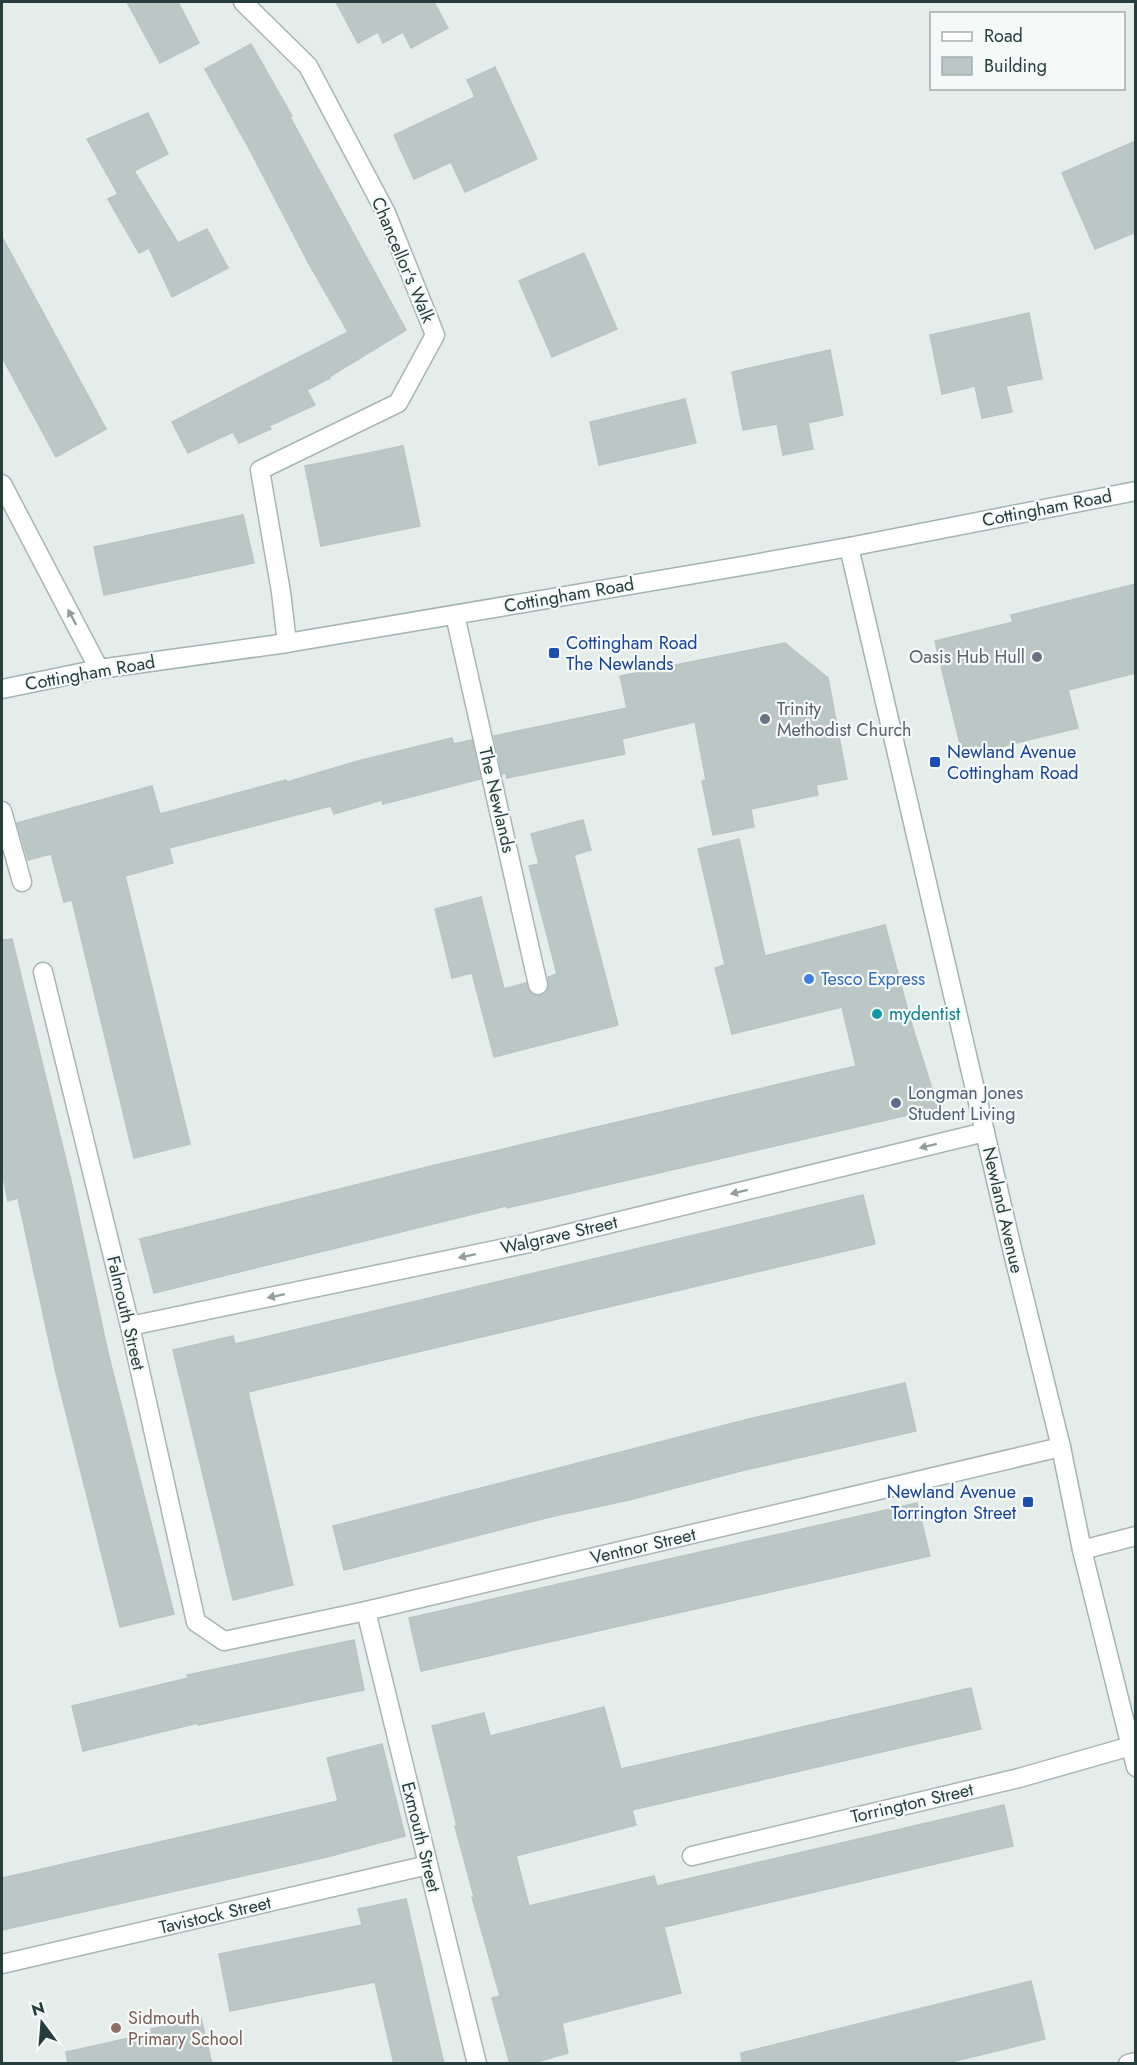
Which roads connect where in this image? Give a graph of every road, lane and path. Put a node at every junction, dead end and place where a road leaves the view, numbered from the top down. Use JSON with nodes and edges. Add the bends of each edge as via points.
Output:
{"nodes":[{"id":1,"x":243,"y":2,"type":"edge"},
{"id":2,"x":2,"y":484,"type":"edge"},
{"id":3,"x":1136,"y":491,"type":"edge"},
{"id":4,"x":849,"y":547,"type":"junction"},
{"id":5,"x":455,"y":615,"type":"junction"},
{"id":6,"x":287,"y":643,"type":"junction"},
{"id":7,"x":99,"y":669,"type":"junction"},
{"id":8,"x":2,"y":689,"type":"edge"},
{"id":9,"x":2,"y":811,"type":"edge"},
{"id":10,"x":22,"y":882,"type":"dead end"},
{"id":11,"x":44,"y":972,"type":"dead end"},
{"id":12,"x":538,"y":985,"type":"dead end"},
{"id":13,"x":985,"y":1132,"type":"junction"},
{"id":14,"x":130,"y":1326,"type":"junction"},
{"id":15,"x":1061,"y":1447,"type":"junction"},
{"id":16,"x":1136,"y":1536,"type":"edge"},
{"id":17,"x":1082,"y":1550,"type":"junction"},
{"id":18,"x":366,"y":1611,"type":"junction"},
{"id":19,"x":224,"y":1641,"type":"joint"},
{"id":20,"x":1131,"y":1746,"type":"junction"},
{"id":21,"x":1136,"y":1767,"type":"edge"},
{"id":22,"x":692,"y":1856,"type":"dead end"},
{"id":23,"x":428,"y":1865,"type":"junction"},
{"id":24,"x":2,"y":1964,"type":"edge"},
{"id":25,"x":1136,"y":2062,"type":"edge"},
{"id":26,"x":477,"y":2064,"type":"edge"},
{"id":27,"x":1128,"y":2064,"type":"edge"}],
"edges":[{"from":1,"to":6,"type":"street","name":"Chancellor's Walk","via":[[308,66],[386,213],[435,335],[398,403],[260,470]]},
{"from":7,"to":2,"type":"street","one_way":true},
{"from":3,"to":4,"type":"street","name":"Cottingham Road"},
{"from":4,"to":5,"type":"street","name":"Cottingham Road"},
{"from":4,"to":13,"type":"street","name":"Newland Avenue"},
{"from":5,"to":6,"type":"street","name":"Cottingham Road"},
{"from":5,"to":12,"type":"street","name":"The Newlands"},
{"from":6,"to":7,"type":"street","name":"Cottingham Road"},
{"from":7,"to":8,"type":"street","name":"Cottingham Road"},
{"from":9,"to":10,"type":"street"},
{"from":11,"to":14,"type":"street","name":"Falmouth Street"},
{"from":13,"to":14,"type":"street","name":"Walgrave Street","one_way":true,"via":[[534,1242]]},
{"from":13,"to":15,"type":"street","name":"Newland Avenue"},
{"from":14,"to":19,"type":"street","name":"Falmouth Street","via":[[196,1622]]},
{"from":15,"to":17,"type":"street","name":"Newland Avenue"},
{"from":15,"to":18,"type":"street","name":"Ventnor Street"},
{"from":16,"to":17,"type":"street"},
{"from":17,"to":20,"type":"street","name":"Newland Avenue"},
{"from":18,"to":19,"type":"street","name":"Ventnor Street"},
{"from":18,"to":23,"type":"street","name":"Exmouth Street"},
{"from":20,"to":21,"type":"street","name":"Newland Avenue"},
{"from":20,"to":22,"type":"street","name":"Torrington Street","via":[[1019,1778]]},
{"from":23,"to":24,"type":"street","name":"Tavistock Street"},
{"from":23,"to":26,"type":"street","name":"Exmouth Street"},
{"from":25,"to":27,"type":"street"}]}
